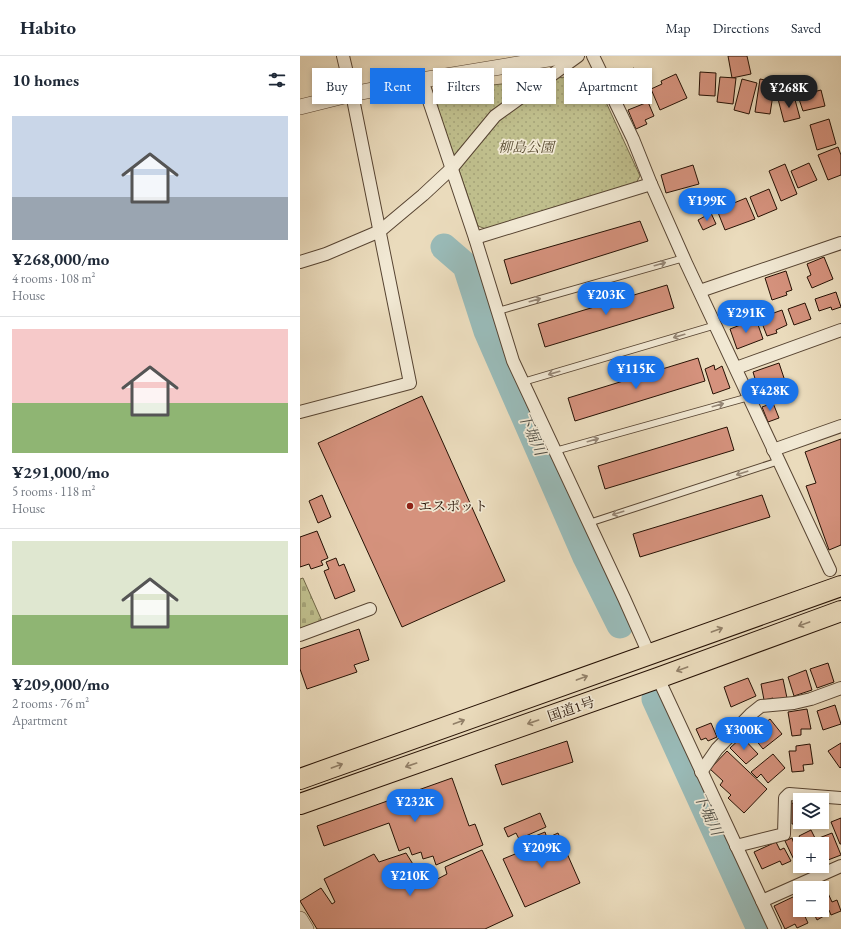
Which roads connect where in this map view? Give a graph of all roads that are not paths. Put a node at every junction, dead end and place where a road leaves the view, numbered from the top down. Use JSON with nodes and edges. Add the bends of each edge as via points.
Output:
{"nodes":[{"id":1,"x":343,"y":56,"type":"edge"},
{"id":2,"x":566,"y":56,"type":"edge"},
{"id":3,"x":578,"y":56,"type":"edge"},
{"id":4,"x":593,"y":56,"type":"edge"},
{"id":5,"x":346,"y":68,"type":"edge"},
{"id":6,"x":425,"y":80,"type":"edge"},
{"id":7,"x":425,"y":89,"type":"edge"},
{"id":8,"x":312,"y":104,"type":"edge"},
{"id":9,"x":354,"y":104,"type":"edge"},
{"id":10,"x":300,"y":107,"type":"edge"},
{"id":11,"x":452,"y":168,"type":"junction"},
{"id":12,"x":651,"y":184,"type":"junction"},
{"id":13,"x":380,"y":231,"type":"junction"},
{"id":14,"x":475,"y":238,"type":"junction"},
{"id":15,"x":841,"y":243,"type":"edge"},
{"id":16,"x":684,"y":258,"type":"junction"},
{"id":17,"x":300,"y":262,"type":"edge"},
{"id":18,"x":700,"y":290,"type":"junction"},
{"id":19,"x":498,"y":311,"type":"junction"},
{"id":20,"x":716,"y":326,"type":"junction"},
{"id":21,"x":841,"y":330,"type":"edge"},
{"id":22,"x":736,"y":368,"type":"junction"},
{"id":23,"x":523,"y":382,"type":"junction"},
{"id":24,"x":749,"y":397,"type":"junction"},
{"id":25,"x":300,"y":412,"type":"edge"},
{"id":26,"x":841,"y":426,"type":"edge"},
{"id":27,"x":555,"y":451,"type":"junction"},
{"id":28,"x":776,"y":456,"type":"junction"},
{"id":29,"x":589,"y":523,"type":"junction"},
{"id":30,"x":830,"y":570,"type":"dead end"},
{"id":31,"x":841,"y":586,"type":"edge"},
{"id":32,"x":370,"y":609,"type":"dead end"},
{"id":33,"x":841,"y":611,"type":"edge"},
{"id":34,"x":300,"y":635,"type":"edge"},
{"id":35,"x":649,"y":654,"type":"junction"},
{"id":36,"x":658,"y":678,"type":"junction"},
{"id":37,"x":841,"y":688,"type":"edge"},
{"id":38,"x":701,"y":772,"type":"junction"},
{"id":39,"x":300,"y":779,"type":"edge"},
{"id":40,"x":841,"y":798,"type":"edge"},
{"id":41,"x":300,"y":804,"type":"edge"},
{"id":42,"x":736,"y":846,"type":"junction"},
{"id":43,"x":841,"y":866,"type":"edge"},
{"id":44,"x":762,"y":901,"type":"junction"},
{"id":45,"x":300,"y":919,"type":"edge"},
{"id":46,"x":306,"y":929,"type":"edge"},
{"id":47,"x":775,"y":929,"type":"edge"}],
"edges":[{"from":1,"to":5,"type":"street"},
{"from":2,"to":6,"type":"street"},
{"from":3,"to":11,"type":"street","via":[[495,116]]},
{"from":4,"to":12,"type":"street"},
{"from":7,"to":11,"type":"street"},
{"from":8,"to":10,"type":"street"},
{"from":9,"to":13,"type":"street"},
{"from":11,"to":13,"type":"street"},
{"from":11,"to":14,"type":"street"},
{"from":12,"to":14,"type":"street"},
{"from":12,"to":16,"type":"street"},
{"from":13,"to":17,"type":"street"},
{"from":13,"to":25,"type":"street","via":[[410,383]]},
{"from":14,"to":19,"type":"street"},
{"from":15,"to":18,"type":"street"},
{"from":16,"to":18,"type":"street"},
{"from":19,"to":16,"type":"lane","one_way":true},
{"from":18,"to":20,"type":"street"},
{"from":19,"to":23,"type":"street","via":[[513,362]]},
{"from":20,"to":22,"type":"street"},
{"from":20,"to":23,"type":"lane","one_way":true},
{"from":21,"to":22,"type":"street"},
{"from":22,"to":24,"type":"street"},
{"from":23,"to":27,"type":"street"},
{"from":27,"to":24,"type":"lane","one_way":true},
{"from":24,"to":28,"type":"street"},
{"from":26,"to":28,"type":"street"},
{"from":27,"to":29,"type":"street"},
{"from":28,"to":29,"type":"lane","one_way":true},
{"from":28,"to":30,"type":"street"},
{"from":29,"to":35,"type":"street"},
{"from":35,"to":31,"type":"highway","name":"国道1号","one_way":true},
{"from":32,"to":34,"type":"street"},
{"from":33,"to":36,"type":"highway","name":"国道1号","one_way":true},
{"from":39,"to":35,"type":"highway","name":"国道1号","one_way":true},
{"from":36,"to":38,"type":"street"},
{"from":36,"to":41,"type":"highway","name":"国道1号","one_way":true},
{"from":37,"to":38,"type":"street","via":[[794,703],[761,706],[717,749]]},
{"from":38,"to":42,"type":"street"},
{"from":40,"to":42,"type":"street","via":[[789,794],[785,798],[784,834]]},
{"from":42,"to":44,"type":"street"},
{"from":43,"to":44,"type":"street"},
{"from":44,"to":47,"type":"street"},
{"from":45,"to":46,"type":"street"}]}
